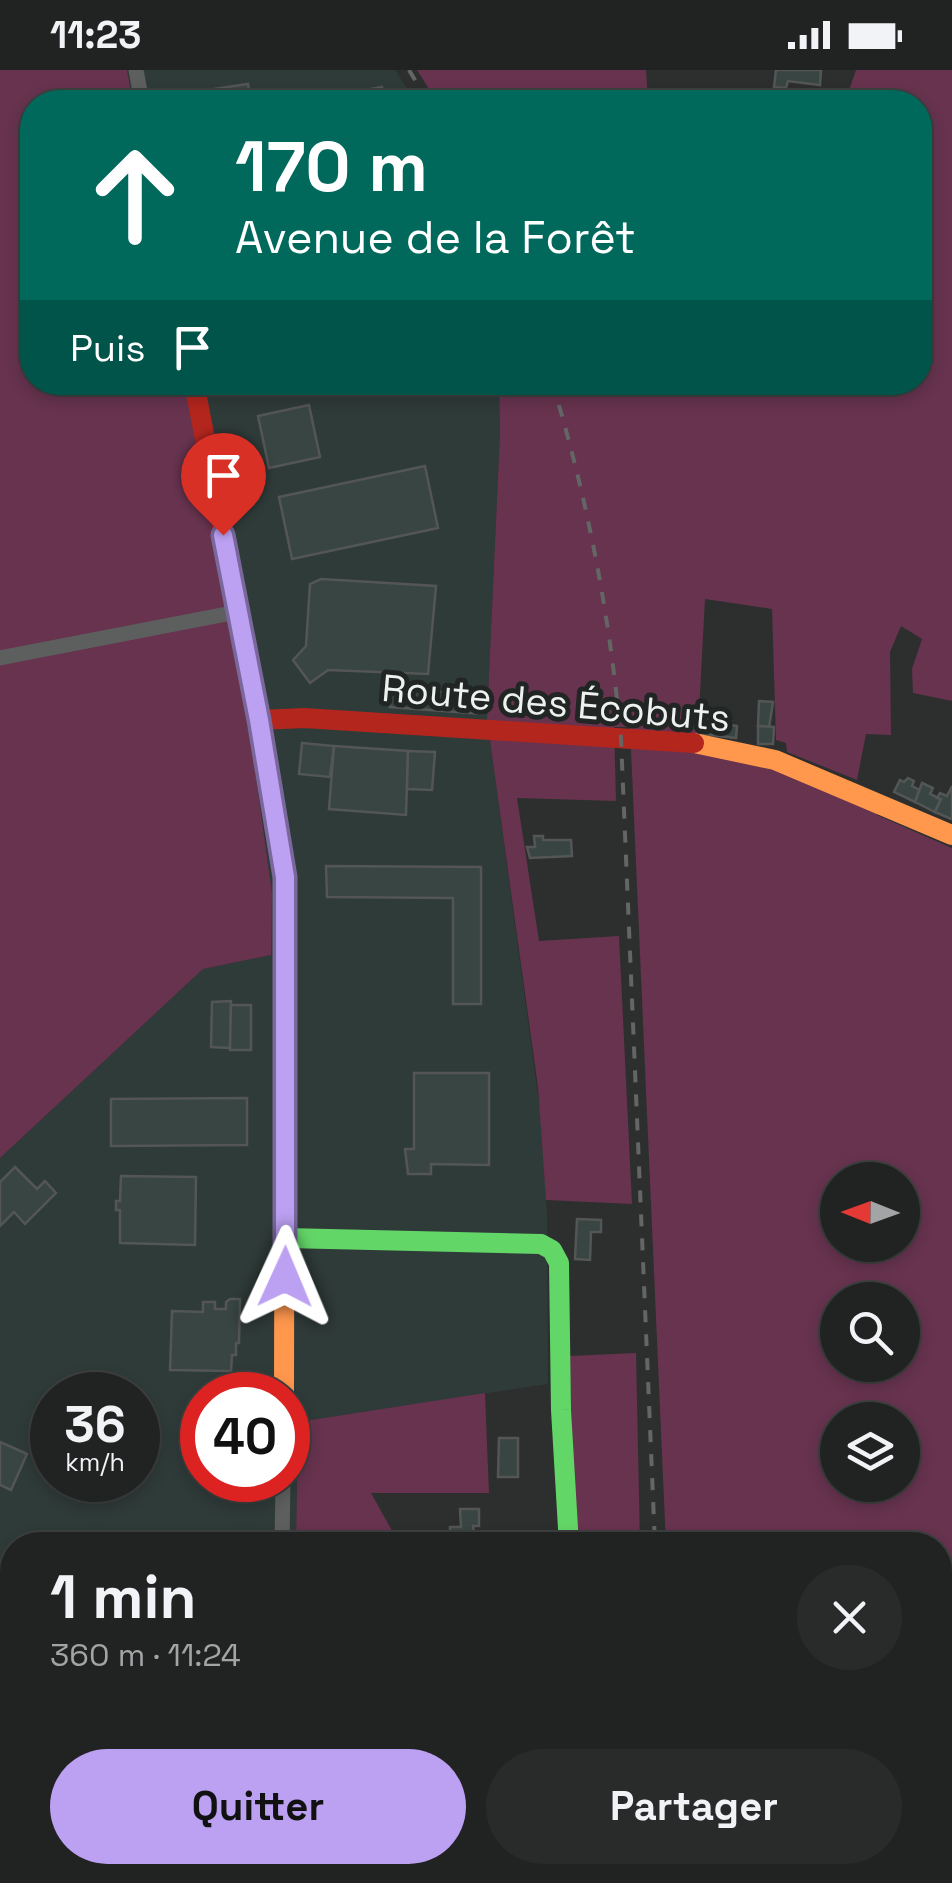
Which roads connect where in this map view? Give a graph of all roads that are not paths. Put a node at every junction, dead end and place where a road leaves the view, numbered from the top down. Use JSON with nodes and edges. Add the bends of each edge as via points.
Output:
{"nodes":[{"id":1,"x":196,"y":395,"type":"edge"},
{"id":2,"x":237,"y":612,"type":"junction"},
{"id":3,"x":0,"y":658,"type":"edge"},
{"id":4,"x":259,"y":720,"type":"junction"},
{"id":5,"x":952,"y":835,"type":"edge"},
{"id":6,"x":286,"y":1238,"type":"junction"},
{"id":7,"x":284,"y":1372,"type":"edge"},
{"id":8,"x":283,"y":1502,"type":"edge"},
{"id":9,"x":282,"y":1532,"type":"edge"},
{"id":10,"x":568,"y":1532,"type":"edge"}],
"edges":[{"from":1,"to":2,"type":"street"},
{"from":2,"to":3,"type":"street"},
{"from":2,"to":4,"type":"street"},
{"from":4,"to":5,"type":"street","name":"Route des Écobuts","via":[[698,744],[775,760]]},
{"from":4,"to":6,"type":"street","via":[[285,877]]},
{"from":6,"to":7,"type":"street"},
{"from":6,"to":10,"type":"street","via":[[542,1244],[552,1250],[559,1262]]},
{"from":8,"to":9,"type":"street"}]}
